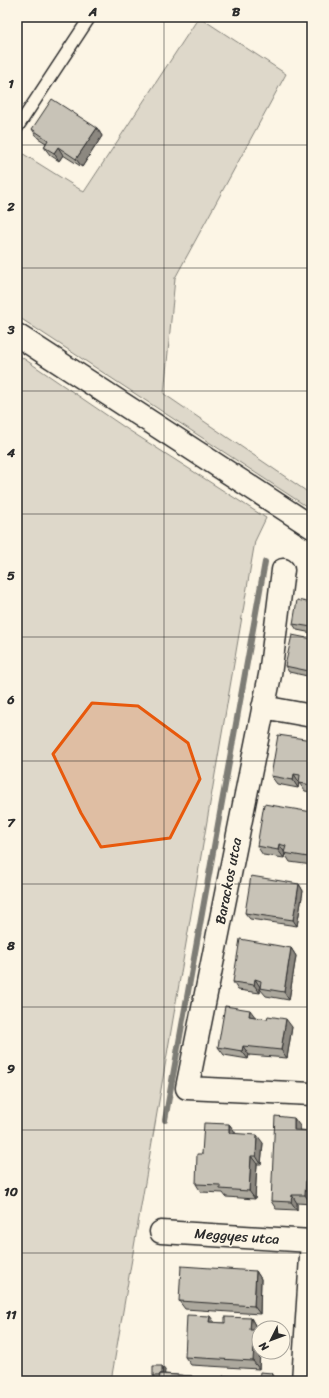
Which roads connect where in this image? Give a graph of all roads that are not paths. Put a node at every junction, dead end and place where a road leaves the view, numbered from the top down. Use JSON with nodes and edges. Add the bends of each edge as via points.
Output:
{"nodes":[{"id":1,"x":90,"y":17,"type":"edge"},
{"id":2,"x":17,"y":128,"type":"edge"},
{"id":3,"x":17,"y":335,"type":"edge"},
{"id":4,"x":312,"y":527,"type":"edge"},
{"id":5,"x":283,"y":570,"type":"dead end"},
{"id":6,"x":263,"y":707,"type":"junction"},
{"id":7,"x":312,"y":716,"type":"edge"},
{"id":8,"x":312,"y":1094,"type":"edge"},
{"id":9,"x":161,"y":1232,"type":"dead end"},
{"id":10,"x":312,"y":1241,"type":"edge"},
{"id":11,"x":303,"y":1381,"type":"edge"}],
"edges":[{"from":1,"to":2,"type":"lane"},
{"from":3,"to":4,"type":"street"},
{"from":5,"to":6,"type":"street","name":"Barackos utca","via":[[270,675]]},
{"from":6,"to":7,"type":"street"},
{"from":6,"to":8,"type":"street","name":"Barackos utca","via":[[187,1088]]},
{"from":9,"to":10,"type":"street","name":"Meggyes utca"},
{"from":10,"to":11,"type":"street"}]}
